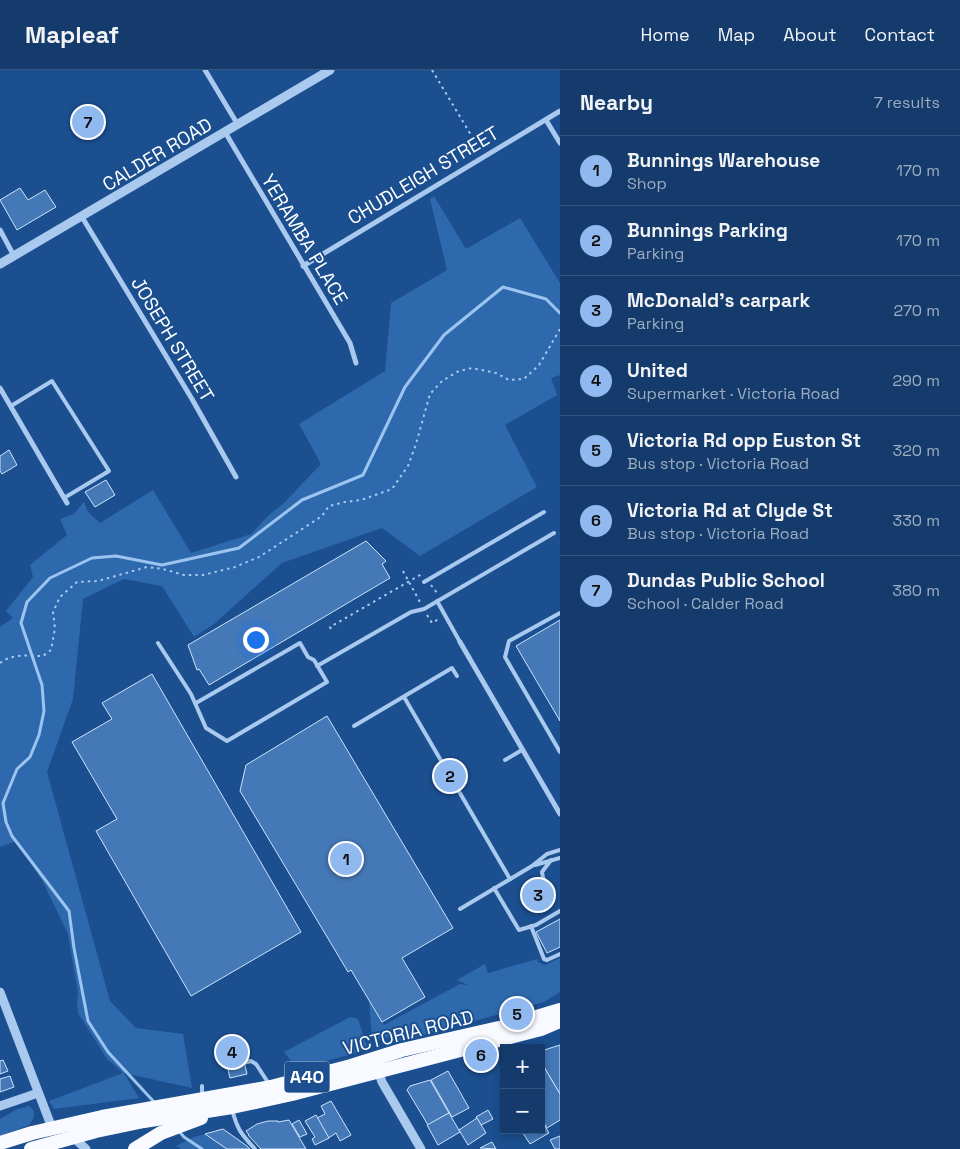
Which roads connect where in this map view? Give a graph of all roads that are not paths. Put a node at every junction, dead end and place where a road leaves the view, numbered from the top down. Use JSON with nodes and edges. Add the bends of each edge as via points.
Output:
{"nodes":[{"id":1,"x":205,"y":70,"type":"edge"},
{"id":2,"x":330,"y":70,"type":"edge"},
{"id":3,"x":560,"y":112,"type":"edge"},
{"id":4,"x":546,"y":120,"type":"junction"},
{"id":5,"x":238,"y":125,"type":"junction"},
{"id":6,"x":225,"y":132,"type":"junction"},
{"id":7,"x":560,"y":143,"type":"edge"},
{"id":8,"x":82,"y":217,"type":"junction"},
{"id":9,"x":0,"y":230,"type":"edge"},
{"id":10,"x":14,"y":256,"type":"junction"},
{"id":11,"x":0,"y":264,"type":"edge"},
{"id":12,"x":303,"y":266,"type":"junction"},
{"id":13,"x":356,"y":364,"type":"dead end"},
{"id":14,"x":0,"y":388,"type":"edge"},
{"id":15,"x":11,"y":406,"type":"junction"},
{"id":16,"x":236,"y":477,"type":"dead end"},
{"id":17,"x":64,"y":498,"type":"junction"},
{"id":18,"x":67,"y":503,"type":"dead end"},
{"id":19,"x":544,"y":512,"type":"dead end"},
{"id":20,"x":554,"y":533,"type":"dead end"},
{"id":21,"x":426,"y":581,"type":"road end"},
{"id":22,"x":439,"y":600,"type":"junction"},
{"id":23,"x":560,"y":613,"type":"edge"},
{"id":24,"x":460,"y":642,"type":"joint"},
{"id":25,"x":158,"y":643,"type":"dead end"},
{"id":26,"x":317,"y":666,"type":"junction"},
{"id":27,"x":457,"y":676,"type":"dead end"},
{"id":28,"x":404,"y":697,"type":"junction"},
{"id":29,"x":196,"y":703,"type":"junction"},
{"id":30,"x":354,"y":726,"type":"dead end"},
{"id":31,"x":522,"y":750,"type":"junction"},
{"id":32,"x":560,"y":752,"type":"edge"},
{"id":33,"x":505,"y":760,"type":"dead end"},
{"id":34,"x":560,"y":814,"type":"edge"},
{"id":35,"x":560,"y":850,"type":"edge"},
{"id":36,"x":560,"y":858,"type":"edge"},
{"id":37,"x":551,"y":860,"type":"junction"},
{"id":38,"x":532,"y":866,"type":"junction"},
{"id":39,"x":510,"y":879,"type":"junction"},
{"id":40,"x":494,"y":888,"type":"junction"},
{"id":41,"x":550,"y":888,"type":"dead end"},
{"id":42,"x":460,"y":909,"type":"dead end"},
{"id":43,"x":560,"y":911,"type":"edge"},
{"id":44,"x":531,"y":926,"type":"junction"},
{"id":45,"x":560,"y":954,"type":"edge"},
{"id":46,"x":0,"y":992,"type":"edge"},
{"id":47,"x":560,"y":1010,"type":"edge"},
{"id":48,"x":560,"y":1021,"type":"edge"},
{"id":49,"x":243,"y":1063,"type":"dead end"},
{"id":50,"x":376,"y":1065,"type":"junction"},
{"id":51,"x":202,"y":1086,"type":"dead end"},
{"id":52,"x":271,"y":1087,"type":"junction"},
{"id":53,"x":38,"y":1092,"type":"junction"},
{"id":54,"x":202,"y":1100,"type":"junction"},
{"id":55,"x":0,"y":1106,"type":"edge"},
{"id":56,"x":232,"y":1107,"type":"junction"},
{"id":57,"x":139,"y":1116,"type":"junction"},
{"id":58,"x":188,"y":1118,"type":"junction"},
{"id":59,"x":52,"y":1128,"type":"junction"},
{"id":60,"x":74,"y":1138,"type":"junction"},
{"id":61,"x":0,"y":1143,"type":"edge"},
{"id":62,"x":31,"y":1149,"type":"edge"},
{"id":63,"x":86,"y":1149,"type":"edge"},
{"id":64,"x":135,"y":1149,"type":"edge"},
{"id":65,"x":255,"y":1149,"type":"edge"},
{"id":66,"x":421,"y":1149,"type":"edge"}],
"edges":[{"from":1,"to":5,"type":"street"},
{"from":2,"to":5,"type":"street","name":"CALDER ROAD"},
{"from":3,"to":4,"type":"street","name":"CHUDLEIGH STREET"},
{"from":4,"to":7,"type":"street"},
{"from":4,"to":12,"type":"street","name":"CHUDLEIGH STREET"},
{"from":5,"to":6,"type":"street","name":"CALDER ROAD"},
{"from":6,"to":8,"type":"street","name":"CALDER ROAD"},
{"from":6,"to":12,"type":"street","name":"YERAMBA PLACE"},
{"from":8,"to":10,"type":"street","name":"CALDER ROAD"},
{"from":8,"to":16,"type":"street","name":"JOSEPH STREET"},
{"from":9,"to":10,"type":"street"},
{"from":10,"to":11,"type":"street","name":"CALDER ROAD"},
{"from":12,"to":13,"type":"street","name":"YERAMBA PLACE","via":[[350,344]]},
{"from":14,"to":15,"type":"street"},
{"from":15,"to":17,"type":"street"},
{"from":15,"to":17,"type":"lane","via":[[52,381],[109,471]]},
{"from":17,"to":18,"type":"street"},
{"from":19,"to":21,"type":"lane"},
{"from":20,"to":22,"type":"lane"},
{"from":22,"to":24,"type":"lane"},
{"from":22,"to":26,"type":"lane","via":[[411,612]]},
{"from":23,"to":32,"type":"lane","via":[[509,641],[505,657]]},
{"from":24,"to":31,"type":"street"},
{"from":25,"to":29,"type":"lane"},
{"from":26,"to":29,"type":"lane","via":[[300,643]]},
{"from":26,"to":29,"type":"lane","via":[[326,682],[227,741],[206,728]]},
{"from":27,"to":28,"type":"lane","via":[[452,668]]},
{"from":28,"to":30,"type":"lane"},
{"from":28,"to":39,"type":"lane"},
{"from":31,"to":33,"type":"lane"},
{"from":31,"to":34,"type":"street"},
{"from":35,"to":38,"type":"lane","via":[[546,854]]},
{"from":36,"to":37,"type":"lane"},
{"from":37,"to":38,"type":"lane"},
{"from":37,"to":41,"type":"lane","via":[[542,872]]},
{"from":38,"to":39,"type":"lane"},
{"from":39,"to":40,"type":"lane"},
{"from":40,"to":42,"type":"lane"},
{"from":40,"to":44,"type":"lane","via":[[519,930]]},
{"from":43,"to":44,"type":"lane"},
{"from":44,"to":45,"type":"lane","via":[[544,959]]},
{"from":46,"to":53,"type":"street"},
{"from":47,"to":50,"type":"highway","name":"VICTORIA ROAD","number":"A40","via":[[503,1027],[411,1047]]},
{"from":48,"to":50,"type":"highway","name":"VICTORIA ROAD","number":"A40"},
{"from":49,"to":52,"type":"lane","via":[[251,1061],[256,1064]]},
{"from":50,"to":52,"type":"highway","name":"VICTORIA ROAD","number":"A40"},
{"from":50,"to":56,"type":"highway","name":"VICTORIA ROAD","number":"A40","via":[[292,1094]]},
{"from":50,"to":66,"type":"street","via":[[382,1082]]},
{"from":51,"to":54,"type":"lane"},
{"from":52,"to":54,"type":"highway","name":"VICTORIA ROAD","number":"A40"},
{"from":53,"to":55,"type":"street"},
{"from":53,"to":59,"type":"street"},
{"from":54,"to":57,"type":"highway","name":"VICTORIA ROAD","number":"A40","via":[[174,1104]]},
{"from":56,"to":58,"type":"highway","name":"VICTORIA ROAD"},
{"from":56,"to":65,"type":"lane","via":[[243,1137]]},
{"from":57,"to":58,"type":"highway","name":"VICTORIA ROAD","number":"A40"},
{"from":57,"to":59,"type":"highway","name":"VICTORIA ROAD","number":"A40"},
{"from":57,"to":60,"type":"highway","name":"VICTORIA ROAD","number":"A40"},
{"from":58,"to":64,"type":"highway"},
{"from":59,"to":61,"type":"highway","name":"VICTORIA ROAD","number":"A40"},
{"from":60,"to":62,"type":"highway","name":"VICTORIA ROAD","number":"A40"},
{"from":60,"to":63,"type":"street"}]}
